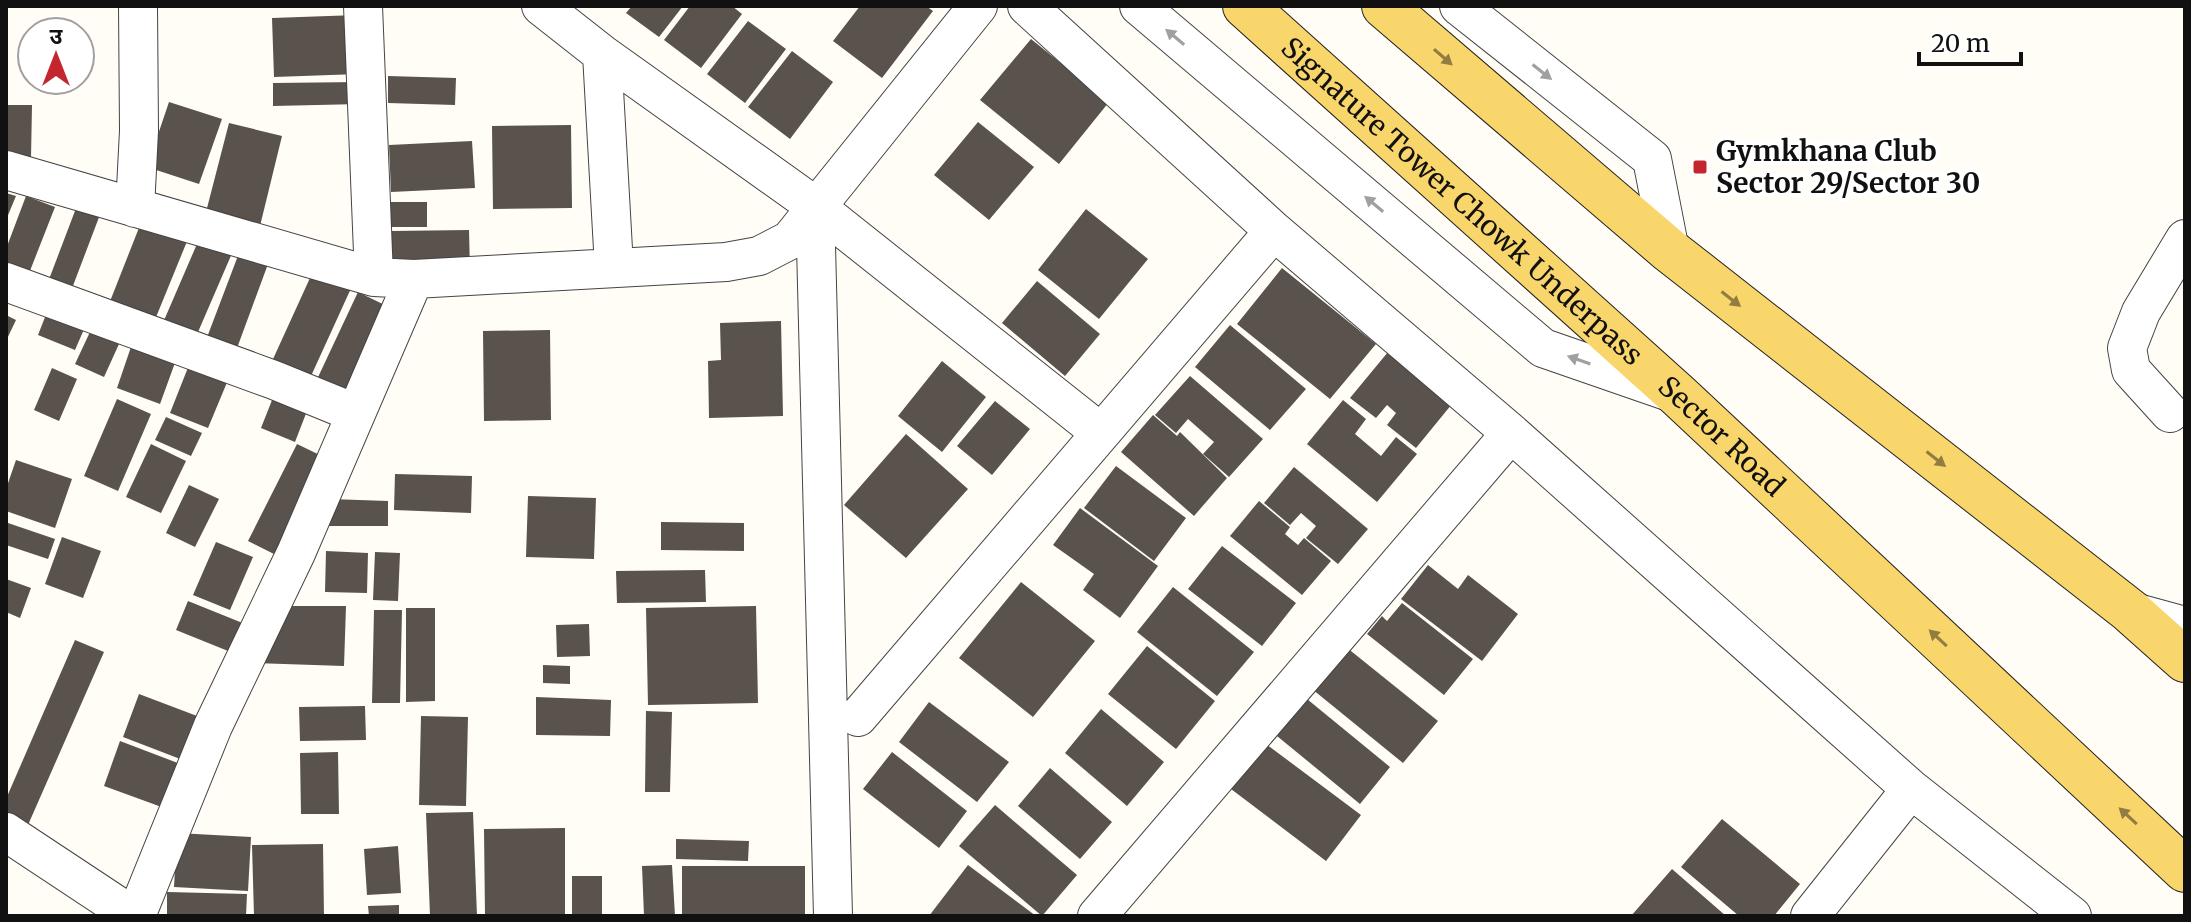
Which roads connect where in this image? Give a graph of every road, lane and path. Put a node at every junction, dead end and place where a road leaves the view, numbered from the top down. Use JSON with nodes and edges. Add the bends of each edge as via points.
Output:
{"nodes":[{"id":1,"x":138,"y":6,"type":"edge"},
{"id":2,"x":363,"y":6,"type":"edge"},
{"id":3,"x":541,"y":6,"type":"edge"},
{"id":4,"x":978,"y":6,"type":"edge"},
{"id":5,"x":1027,"y":6,"type":"edge"},
{"id":6,"x":1139,"y":6,"type":"edge"},
{"id":7,"x":1245,"y":6,"type":"edge"},
{"id":8,"x":1384,"y":6,"type":"edge"},
{"id":9,"x":1459,"y":6,"type":"edge"},
{"id":10,"x":602,"y":54,"type":"junction"},
{"id":11,"x":6,"y":170,"type":"edge"},
{"id":12,"x":815,"y":206,"type":"junction"},
{"id":13,"x":135,"y":208,"type":"junction"},
{"id":14,"x":1274,"y":231,"type":"junction"},
{"id":15,"x":2185,"y":239,"type":"edge"},
{"id":16,"x":1670,"y":251,"type":"junction"},
{"id":17,"x":614,"y":267,"type":"junction"},
{"id":18,"x":374,"y":277,"type":"junction"},
{"id":19,"x":414,"y":279,"type":"junction"},
{"id":20,"x":6,"y":282,"type":"edge"},
{"id":21,"x":1679,"y":396,"type":"junction"},
{"id":22,"x":355,"y":413,"type":"junction"},
{"id":23,"x":2170,"y":413,"type":"dead end"},
{"id":24,"x":1101,"y":433,"type":"junction"},
{"id":25,"x":1511,"y":433,"type":"junction"},
{"id":26,"x":2130,"y":611,"type":"junction"},
{"id":27,"x":2185,"y":626,"type":"edge"},
{"id":28,"x":2185,"y":660,"type":"edge"},
{"id":29,"x":858,"y":717,"type":"dead end"},
{"id":30,"x":1911,"y":789,"type":"junction"},
{"id":31,"x":6,"y":832,"type":"edge"},
{"id":32,"x":2185,"y":870,"type":"edge"},
{"id":33,"x":134,"y":916,"type":"edge"},
{"id":34,"x":833,"y":916,"type":"edge"},
{"id":35,"x":1097,"y":916,"type":"edge"},
{"id":36,"x":1810,"y":916,"type":"edge"},
{"id":37,"x":2072,"y":916,"type":"edge"}],
"edges":[{"from":1,"to":13,"type":"street"},
{"from":2,"to":18,"type":"street"},
{"from":3,"to":10,"type":"street"},
{"from":4,"to":12,"type":"street"},
{"from":5,"to":14,"type":"street"},
{"from":21,"to":6,"type":"street","name":"Sector Road","one_way":true,"via":[[1543,348]]},
{"from":7,"to":21,"type":"main road","name":"Signature Tower Chowk Underpass"},
{"from":8,"to":16,"type":"main road","one_way":true},
{"from":9,"to":16,"type":"street","one_way":true,"via":[[1652,159]]},
{"from":10,"to":12,"type":"street"},
{"from":10,"to":17,"type":"street"},
{"from":11,"to":13,"type":"street"},
{"from":12,"to":17,"type":"street","via":[[790,240],[759,256]]},
{"from":12,"to":24,"type":"street"},
{"from":12,"to":34,"type":"street"},
{"from":13,"to":18,"type":"street"},
{"from":14,"to":24,"type":"street"},
{"from":14,"to":25,"type":"street"},
{"from":15,"to":23,"type":"street","via":[[2141,312],[2127,348],[2131,370]]},
{"from":16,"to":26,"type":"main road","one_way":true},
{"from":17,"to":19,"type":"street"},
{"from":18,"to":19,"type":"street"},
{"from":19,"to":22,"type":"street"},
{"from":20,"to":22,"type":"street"},
{"from":32,"to":21,"type":"main road","name":"Sector Road","one_way":true},
{"from":22,"to":33,"type":"street","via":[[296,553],[213,726]]},
{"from":24,"to":29,"type":"street"},
{"from":25,"to":30,"type":"street"},
{"from":25,"to":35,"type":"street"},
{"from":26,"to":27,"type":"street"},
{"from":26,"to":28,"type":"main road"},
{"from":30,"to":36,"type":"street"},
{"from":30,"to":37,"type":"street"},
{"from":31,"to":33,"type":"street"}]}
